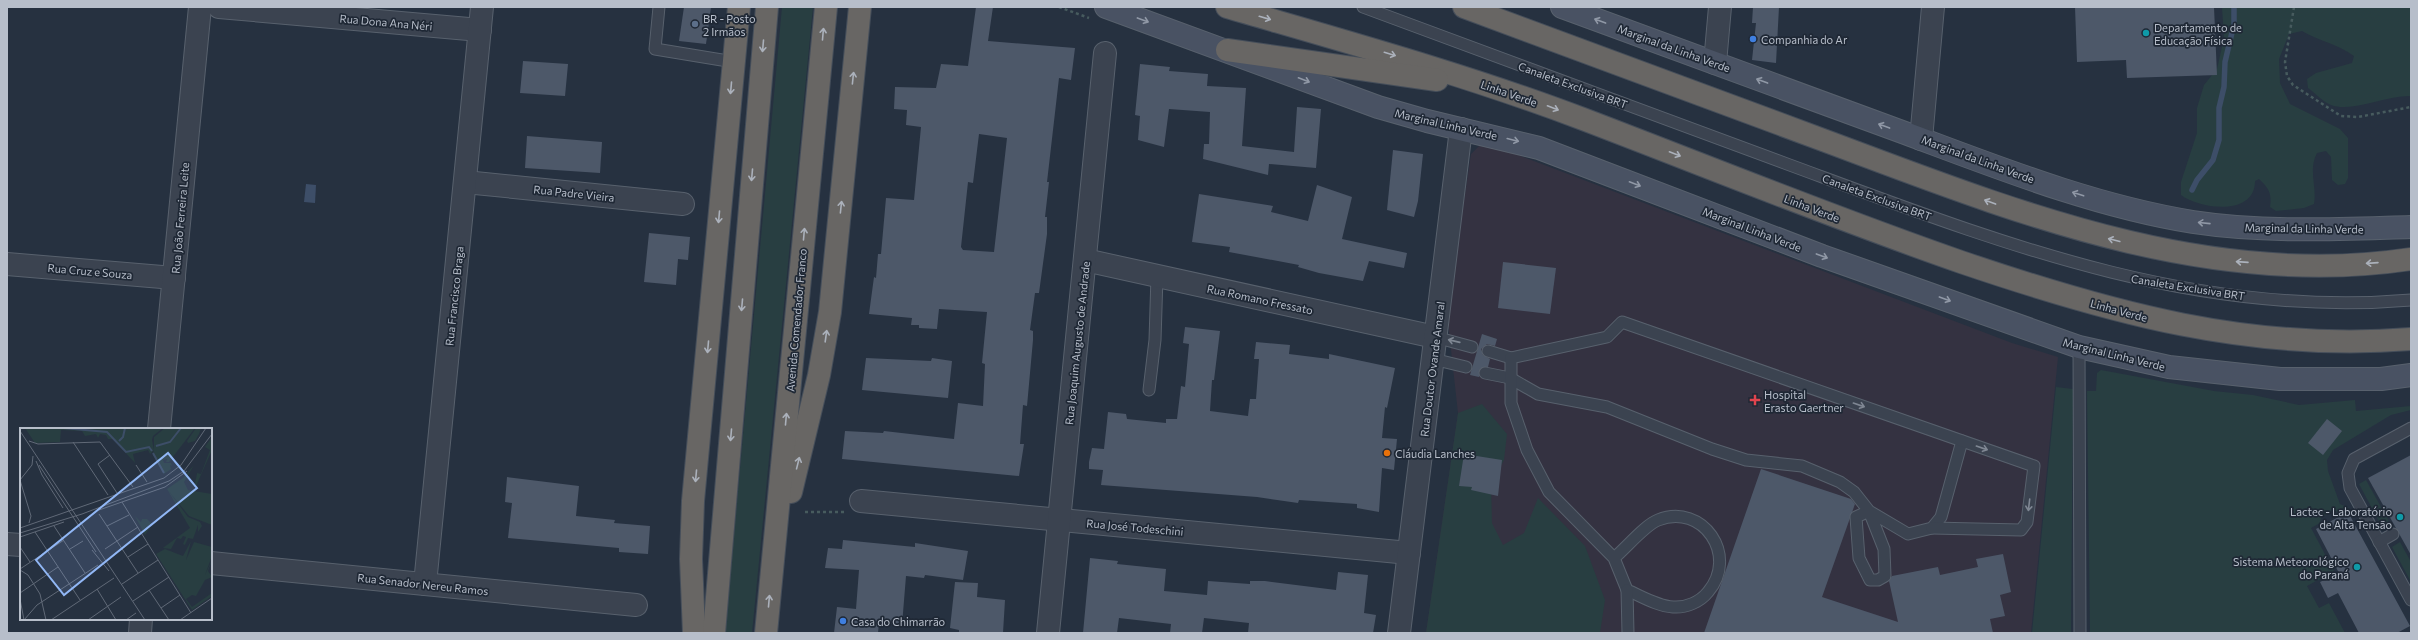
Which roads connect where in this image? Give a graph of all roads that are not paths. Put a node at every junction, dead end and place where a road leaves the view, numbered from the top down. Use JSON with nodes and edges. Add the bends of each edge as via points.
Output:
{"nodes":[{"id":1,"x":200,"y":7,"type":"edge"},
{"id":2,"x":219,"y":7,"type":"edge"},
{"id":3,"x":482,"y":7,"type":"edge"},
{"id":4,"x":659,"y":7,"type":"edge"},
{"id":5,"x":739,"y":7,"type":"edge"},
{"id":6,"x":767,"y":7,"type":"edge"},
{"id":7,"x":826,"y":7,"type":"edge"},
{"id":8,"x":860,"y":7,"type":"edge"},
{"id":9,"x":1228,"y":7,"type":"edge"},
{"id":10,"x":1363,"y":7,"type":"edge"},
{"id":11,"x":1464,"y":7,"type":"edge"},
{"id":12,"x":1562,"y":7,"type":"edge"},
{"id":13,"x":1720,"y":7,"type":"edge"},
{"id":14,"x":1933,"y":7,"type":"edge"},
{"id":15,"x":1099,"y":13,"type":"edge"},
{"id":16,"x":480,"y":30,"type":"junction"},
{"id":17,"x":1227,"y":50,"type":"junction"},
{"id":18,"x":1105,"y":53,"type":"dead end"},
{"id":19,"x":734,"y":62,"type":"junction"},
{"id":20,"x":1715,"y":63,"type":"junction"},
{"id":21,"x":1499,"y":89,"type":"junction"},
{"id":22,"x":1461,"y":129,"type":"junction"},
{"id":23,"x":1921,"y":139,"type":"junction"},
{"id":24,"x":465,"y":182,"type":"junction"},
{"id":25,"x":683,"y":204,"type":"dead end"},
{"id":26,"x":2411,"y":227,"type":"edge"},
{"id":27,"x":2411,"y":259,"type":"edge"},
{"id":28,"x":1085,"y":260,"type":"junction"},
{"id":29,"x":7,"y":264,"type":"edge"},
{"id":30,"x":1157,"y":276,"type":"junction"},
{"id":31,"x":174,"y":278,"type":"junction"},
{"id":32,"x":2411,"y":300,"type":"edge"},
{"id":33,"x":1435,"y":337,"type":"junction"},
{"id":34,"x":2411,"y":339,"type":"edge"},
{"id":35,"x":1472,"y":347,"type":"dead end"},
{"id":36,"x":2079,"y":347,"type":"junction"},
{"id":37,"x":1488,"y":351,"type":"dead end"},
{"id":38,"x":1511,"y":358,"type":"junction"},
{"id":39,"x":1433,"y":359,"type":"junction"},
{"id":40,"x":1466,"y":367,"type":"dead end"},
{"id":41,"x":1485,"y":373,"type":"dead end"},
{"id":42,"x":2411,"y":375,"type":"edge"},
{"id":43,"x":1510,"y":378,"type":"junction"},
{"id":44,"x":1149,"y":390,"type":"dead end"},
{"id":45,"x":160,"y":428,"type":"edge"},
{"id":46,"x":2411,"y":428,"type":"edge"},
{"id":47,"x":1962,"y":441,"type":"junction"},
{"id":48,"x":853,"y":507,"type":"road end"},
{"id":49,"x":1869,"y":511,"type":"junction"},
{"id":50,"x":1059,"y":520,"type":"junction"},
{"id":51,"x":1932,"y":528,"type":"junction"},
{"id":52,"x":2393,"y":534,"type":"dead end"},
{"id":53,"x":2379,"y":542,"type":"junction"},
{"id":54,"x":7,"y":544,"type":"edge"},
{"id":55,"x":20,"y":545,"type":"edge"},
{"id":56,"x":1409,"y":553,"type":"junction"},
{"id":57,"x":1614,"y":558,"type":"junction"},
{"id":58,"x":212,"y":564,"type":"edge"},
{"id":59,"x":772,"y":569,"type":"junction"},
{"id":60,"x":425,"y":584,"type":"junction"},
{"id":61,"x":1627,"y":590,"type":"junction"},
{"id":62,"x":2411,"y":600,"type":"edge"},
{"id":63,"x":636,"y":605,"type":"dead end"},
{"id":64,"x":141,"y":620,"type":"edge"},
{"id":65,"x":140,"y":633,"type":"edge"},
{"id":66,"x":694,"y":633,"type":"edge"},
{"id":67,"x":714,"y":633,"type":"edge"},
{"id":68,"x":766,"y":633,"type":"edge"},
{"id":69,"x":1048,"y":633,"type":"edge"},
{"id":70,"x":1399,"y":633,"type":"edge"},
{"id":71,"x":1628,"y":633,"type":"edge"},
{"id":72,"x":2080,"y":633,"type":"edge"}],
"edges":[{"from":1,"to":31,"type":"street","name":"Rua João Ferreira Leite"},
{"from":2,"to":16,"type":"street","name":"Rua Dona Ana Néri"},
{"from":3,"to":16,"type":"street","name":"Rua Francisco Braga"},
{"from":4,"to":19,"type":"lane","via":[[655,49]]},
{"from":5,"to":19,"type":"highway"},
{"from":6,"to":67,"type":"highway","one_way":true},
{"from":59,"to":7,"type":"highway","name":"Avenida Comendador Franco","one_way":true},
{"from":59,"to":8,"type":"highway","one_way":true,"via":[[824,348],[833,284]]},
{"from":9,"to":21,"type":"highway","name":"Linha Verde","one_way":true},
{"from":10,"to":32,"type":"lane","name":"Canaleta Exclusiva BRT","via":[[1931,217],[2043,254],[2121,276],[2182,288],[2297,302]]},
{"from":27,"to":11,"type":"highway","one_way":true,"via":[[2340,265],[2230,261],[2138,246],[2080,231],[1974,196]]},
{"from":20,"to":12,"type":"main road","name":"Marginal da Linha Verde","one_way":true},
{"from":13,"to":20,"type":"street"},
{"from":14,"to":23,"type":"street"},
{"from":15,"to":17,"type":"main road","name":"Marginal Linha Verde","one_way":true},
{"from":16,"to":24,"type":"street","name":"Rua Francisco Braga"},
{"from":17,"to":21,"type":"highway"},
{"from":17,"to":22,"type":"main road","name":"Marginal Linha Verde","one_way":true,"via":[[1378,107]]},
{"from":18,"to":28,"type":"street","name":"Rua Joaquim Augusto de Andrade"},
{"from":19,"to":66,"type":"highway","one_way":true,"via":[[693,501],[691,560]]},
{"from":23,"to":20,"type":"main road","name":"Marginal da Linha Verde","one_way":true},
{"from":21,"to":34,"type":"highway","name":"Linha Verde","one_way":true,"via":[[1879,233],[1998,274],[2109,308],[2169,323],[2256,337],[2317,342]]},
{"from":22,"to":33,"type":"street","name":"Rua Doutor Ovande Amaral"},
{"from":22,"to":36,"type":"main road","name":"Marginal Linha Verde","one_way":true,"via":[[1539,148],[1822,256]]},
{"from":26,"to":23,"type":"main road","name":"Marginal da Linha Verde","one_way":true,"via":[[2282,230],[2196,222],[2155,215],[2083,196]]},
{"from":24,"to":25,"type":"street","name":"Rua Padre Vieira"},
{"from":24,"to":60,"type":"street","name":"Rua Francisco Braga"},
{"from":28,"to":30,"type":"street","name":"Rua Romano Fressato"},
{"from":28,"to":50,"type":"street","name":"Rua Joaquim Augusto de Andrade"},
{"from":29,"to":31,"type":"street","name":"Rua Cruz e Souza"},
{"from":30,"to":33,"type":"street","name":"Rua Romano Fressato"},
{"from":30,"to":44,"type":"lane","via":[[1155,340]]},
{"from":31,"to":45,"type":"street","name":"Rua João Ferreira Leite"},
{"from":35,"to":33,"type":"lane","one_way":true},
{"from":33,"to":39,"type":"street","name":"Rua Doutor Ovande Amaral"},
{"from":36,"to":42,"type":"main road","name":"Marginal Linha Verde","via":[[2170,367],[2280,380]]},
{"from":36,"to":72,"type":"lane"},
{"from":37,"to":38,"type":"lane"},
{"from":38,"to":43,"type":"lane"},
{"from":38,"to":47,"type":"lane","one_way":true,"via":[[1607,337],[1622,322]]},
{"from":39,"to":40,"type":"lane"},
{"from":39,"to":56,"type":"street","name":"Rua Doutor Ovande Amaral"},
{"from":41,"to":43,"type":"lane"},
{"from":43,"to":49,"type":"lane","via":[[1538,394],[1607,407],[1746,460],[1802,466],[1840,482],[1854,492]]},
{"from":43,"to":57,"type":"lane","via":[[1511,403],[1527,450],[1549,492]]},
{"from":46,"to":53,"type":"lane","via":[[2354,459],[2348,473],[2350,488]]},
{"from":47,"to":51,"type":"lane","via":[[1941,517]]},
{"from":47,"to":51,"type":"lane","one_way":true,"via":[[2034,466],[2027,522],[2021,530]]},
{"from":48,"to":50,"type":"street","name":"Rua José Todeschini"},
{"from":49,"to":49,"type":"lane","via":[[1884,549],[1885,576],[1878,580],[1870,580],[1859,558],[1856,517]]},
{"from":49,"to":51,"type":"lane","via":[[1908,534]]},
{"from":50,"to":56,"type":"street","name":"Rua José Todeschini"},
{"from":50,"to":69,"type":"street","name":"Rua Joaquim Augusto de Andrade"},
{"from":52,"to":53,"type":"lane"},
{"from":53,"to":62,"type":"lane"},
{"from":54,"to":55,"type":"street"},
{"from":56,"to":70,"type":"street","name":"Rua Doutor Ovande Amaral"},
{"from":57,"to":61,"type":"lane"},
{"from":57,"to":61,"type":"lane","via":[[1644,529],[1657,520],[1671,517],[1687,518],[1699,523],[1711,533],[1720,553],[1718,577],[1704,597],[1697,602],[1672,607]]},
{"from":58,"to":60,"type":"street","name":"Rua Senador Nereu Ramos"},
{"from":68,"to":59,"type":"highway","name":"Avenida Comendador Franco","one_way":true},
{"from":60,"to":63,"type":"street","name":"Rua Senador Nereu Ramos"},
{"from":61,"to":71,"type":"lane"},
{"from":64,"to":65,"type":"street"}]}
